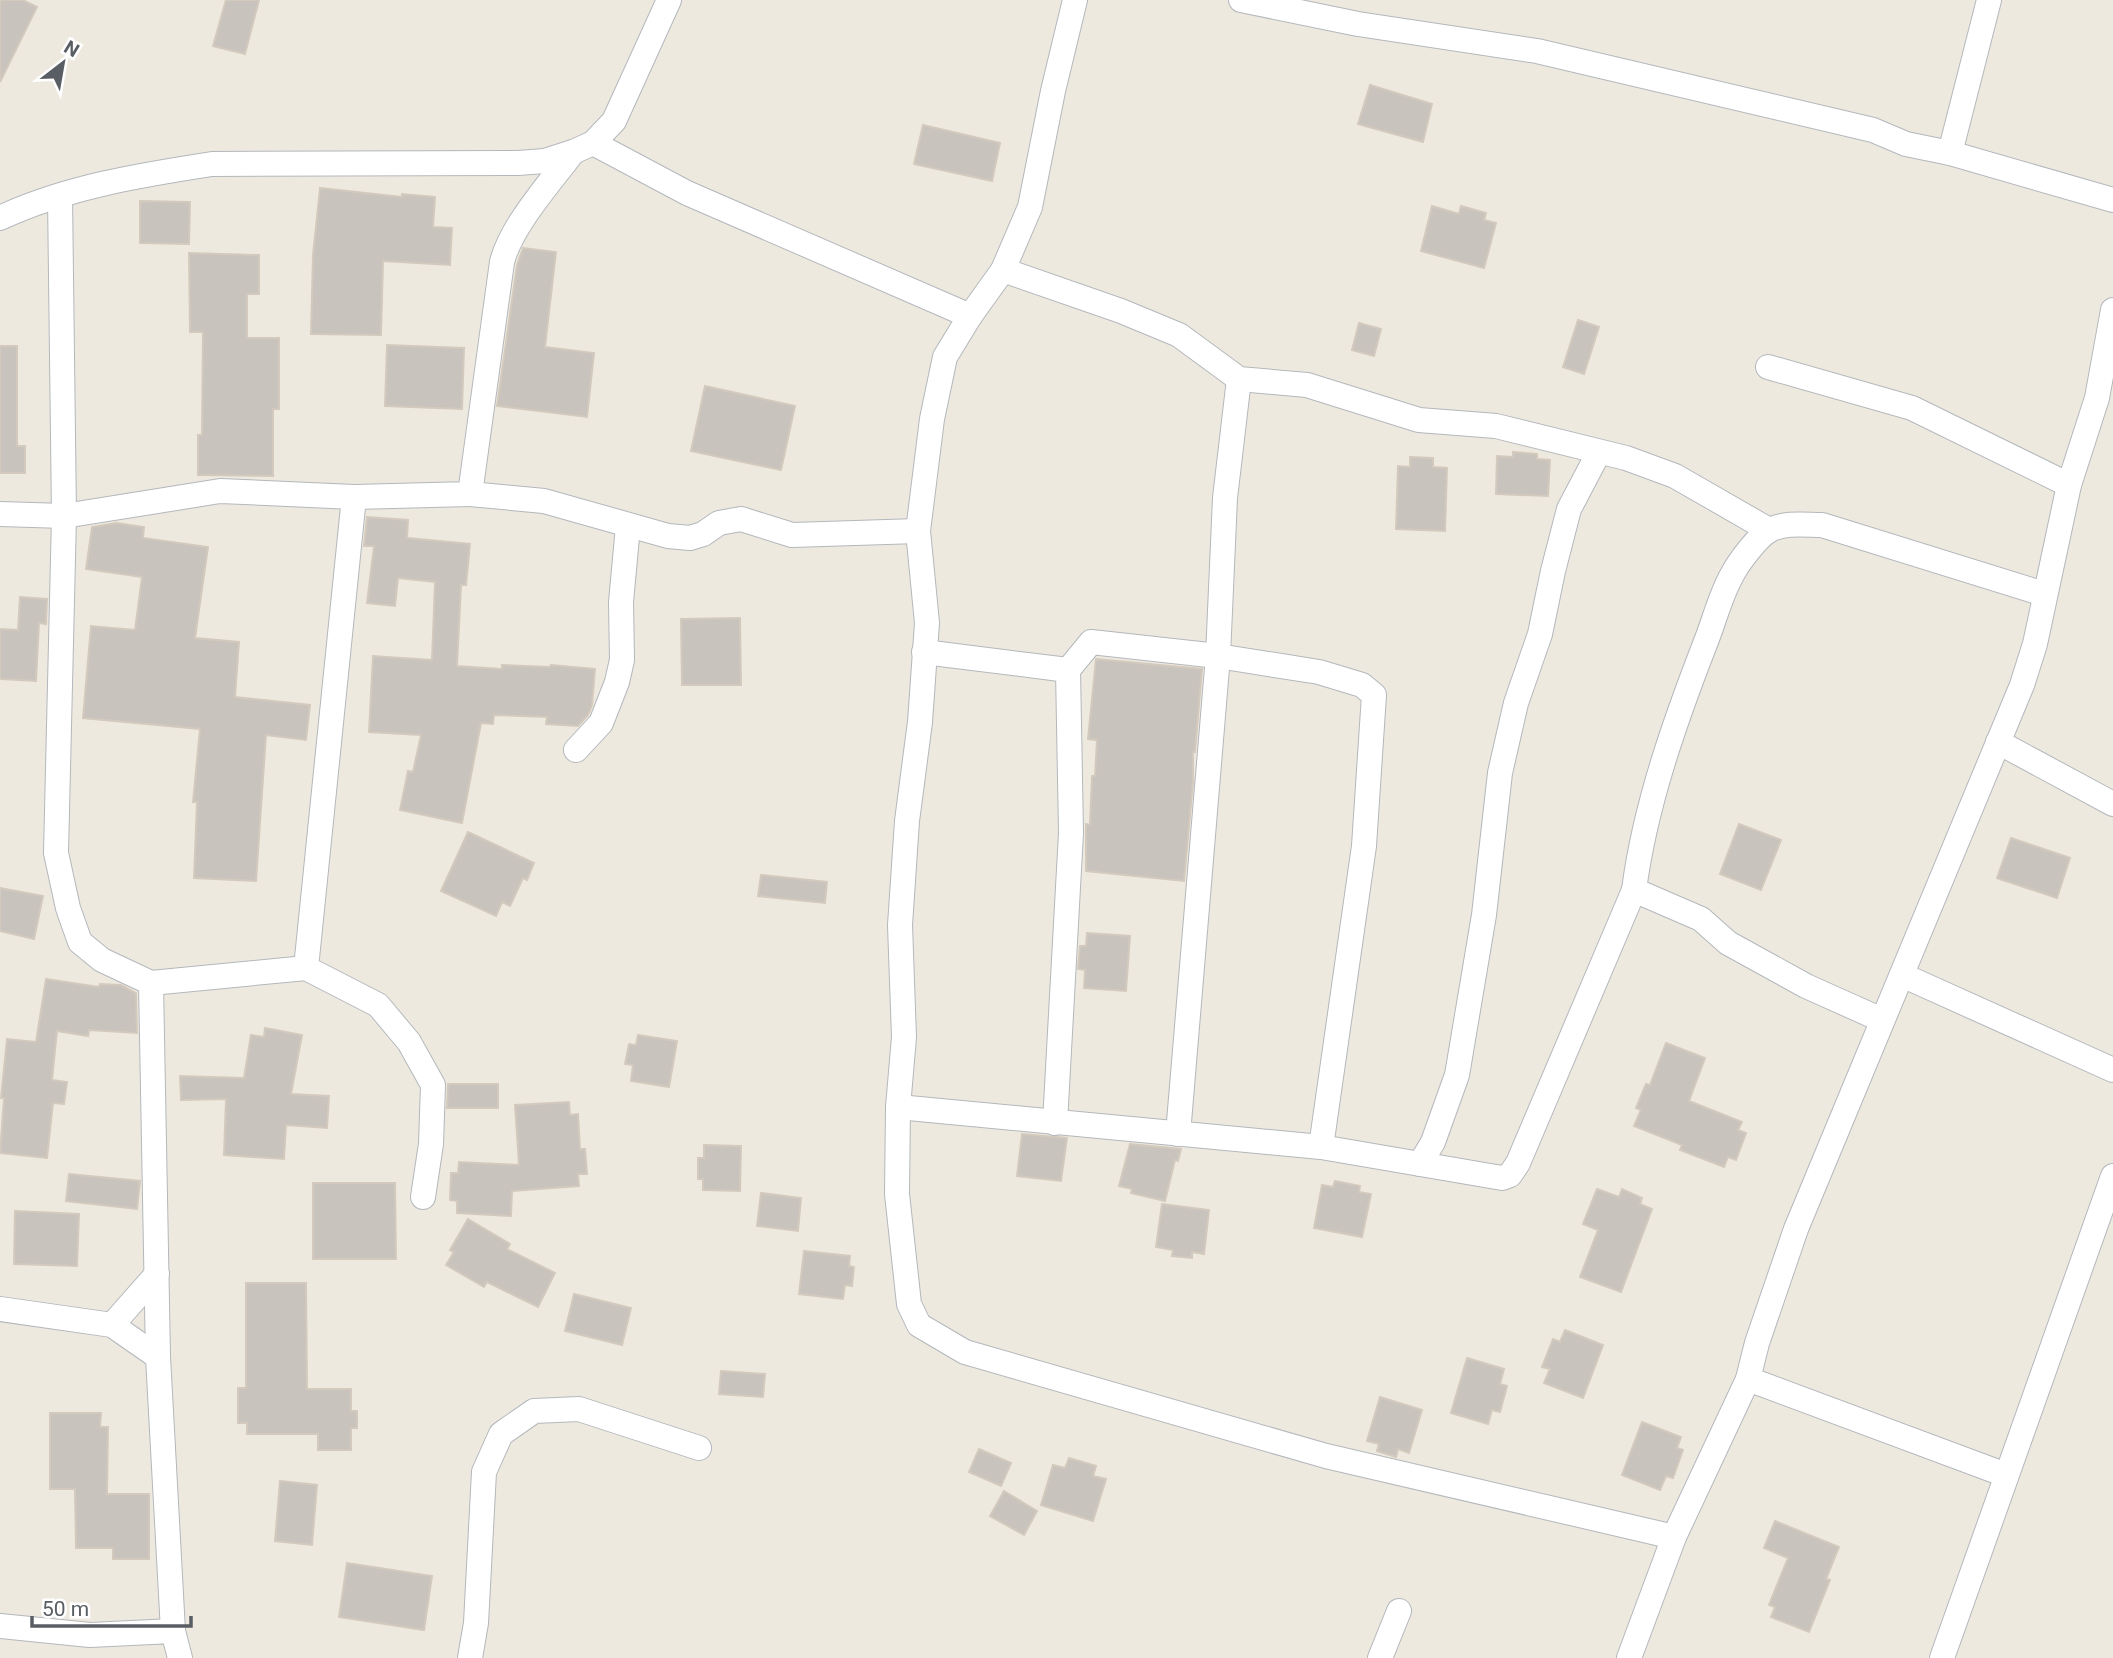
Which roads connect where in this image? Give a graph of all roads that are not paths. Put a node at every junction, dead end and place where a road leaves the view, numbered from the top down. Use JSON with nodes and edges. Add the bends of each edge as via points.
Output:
{"nodes":[{"id":1,"x":669,"y":0,"type":"edge"},
{"id":2,"x":1075,"y":0,"type":"edge"},
{"id":3,"x":1241,"y":0,"type":"edge"},
{"id":4,"x":1989,"y":0,"type":"edge"},
{"id":5,"x":583,"y":147,"type":"junction"},
{"id":6,"x":1950,"y":153,"type":"junction"},
{"id":7,"x":60,"y":196,"type":"junction"},
{"id":8,"x":2113,"y":200,"type":"edge"},
{"id":9,"x":0,"y":218,"type":"edge"},
{"id":10,"x":1003,"y":270,"type":"junction"},
{"id":11,"x":2113,"y":310,"type":"edge"},
{"id":12,"x":970,"y":316,"type":"junction"},
{"id":13,"x":1769,"y":367,"type":"dead end"},
{"id":14,"x":1238,"y":379,"type":"junction"},
{"id":15,"x":1599,"y":452,"type":"junction"},
{"id":16,"x":2069,"y":485,"type":"junction"},
{"id":17,"x":470,"y":494,"type":"junction"},
{"id":18,"x":354,"y":497,"type":"junction"},
{"id":19,"x":0,"y":514,"type":"edge"},
{"id":20,"x":64,"y":516,"type":"junction"},
{"id":21,"x":628,"y":526,"type":"junction"},
{"id":22,"x":1769,"y":530,"type":"junction"},
{"id":23,"x":918,"y":531,"type":"junction"},
{"id":24,"x":2044,"y":594,"type":"junction"},
{"id":25,"x":924,"y":652,"type":"junction"},
{"id":26,"x":1218,"y":656,"type":"junction"},
{"id":27,"x":1068,"y":670,"type":"junction"},
{"id":28,"x":1998,"y":742,"type":"junction"},
{"id":29,"x":576,"y":750,"type":"dead end"},
{"id":30,"x":2113,"y":804,"type":"edge"},
{"id":31,"x":1634,"y":890,"type":"junction"},
{"id":32,"x":306,"y":968,"type":"junction"},
{"id":33,"x":1902,"y":975,"type":"junction"},
{"id":34,"x":151,"y":984,"type":"junction"},
{"id":35,"x":1882,"y":1020,"type":"junction"},
{"id":36,"x":2113,"y":1070,"type":"edge"},
{"id":37,"x":898,"y":1107,"type":"junction"},
{"id":38,"x":1055,"y":1123,"type":"junction"},
{"id":39,"x":1178,"y":1134,"type":"junction"},
{"id":40,"x":1321,"y":1146,"type":"junction"},
{"id":41,"x":1420,"y":1164,"type":"junction"},
{"id":42,"x":2113,"y":1176,"type":"edge"},
{"id":43,"x":423,"y":1197,"type":"dead end"},
{"id":44,"x":157,"y":1274,"type":"junction"},
{"id":45,"x":0,"y":1309,"type":"edge"},
{"id":46,"x":112,"y":1325,"type":"junction"},
{"id":47,"x":158,"y":1357,"type":"junction"},
{"id":48,"x":1748,"y":1379,"type":"junction"},
{"id":49,"x":699,"y":1448,"type":"dead end"},
{"id":50,"x":2006,"y":1475,"type":"junction"},
{"id":51,"x":1674,"y":1537,"type":"junction"},
{"id":52,"x":1399,"y":1611,"type":"dead end"},
{"id":53,"x":0,"y":1626,"type":"edge"},
{"id":54,"x":173,"y":1631,"type":"junction"},
{"id":55,"x":180,"y":1658,"type":"edge"},
{"id":56,"x":470,"y":1658,"type":"edge"},
{"id":57,"x":1380,"y":1658,"type":"edge"},
{"id":58,"x":1629,"y":1658,"type":"edge"},
{"id":59,"x":1942,"y":1658,"type":"edge"}],
"edges":[{"from":1,"to":5,"type":"street","via":[[614,121]]},
{"from":2,"to":10,"type":"street","via":[[1030,208]]},
{"from":3,"to":6,"type":"street","via":[[1537,51],[1872,130],[1906,144]]},
{"from":4,"to":6,"type":"street"},
{"from":5,"to":7,"type":"street","via":[[545,161],[518,163],[212,164]]},
{"from":5,"to":12,"type":"street"},
{"from":5,"to":17,"type":"street","via":[[516,228],[506,247]]},
{"from":6,"to":8,"type":"street"},
{"from":7,"to":9,"type":"street"},
{"from":7,"to":20,"type":"street"},
{"from":10,"to":12,"type":"street"},
{"from":10,"to":14,"type":"street","via":[[1179,335]]},
{"from":11,"to":16,"type":"street","via":[[2097,398]]},
{"from":12,"to":23,"type":"street","via":[[945,357],[938,382]]},
{"from":13,"to":16,"type":"street","via":[[1912,408]]},
{"from":14,"to":15,"type":"street","via":[[1307,385],[1419,420],[1496,426]]},
{"from":14,"to":26,"type":"street","via":[[1225,498]]},
{"from":15,"to":22,"type":"street","via":[[1675,475]]},
{"from":15,"to":41,"type":"street","via":[[1569,509],[1541,634],[1516,703],[1500,773],[1485,915],[1457,1074],[1433,1142]]},
{"from":16,"to":24,"type":"street"},
{"from":17,"to":18,"type":"street"},
{"from":17,"to":21,"type":"street","via":[[544,501]]},
{"from":18,"to":20,"type":"street","via":[[220,491]]},
{"from":18,"to":32,"type":"street"},
{"from":19,"to":20,"type":"street"},
{"from":20,"to":34,"type":"street","via":[[56,853],[80,942],[102,960]]},
{"from":21,"to":23,"type":"street","via":[[690,538],[719,523],[741,519],[792,535]]},
{"from":21,"to":29,"type":"street","via":[[621,602],[622,660],[601,723]]},
{"from":22,"to":24,"type":"street","via":[[1794,524],[1822,525]]},
{"from":22,"to":31,"type":"street","via":[[1732,574],[1684,697],[1659,776]]},
{"from":23,"to":25,"type":"street","via":[[927,623]]},
{"from":24,"to":28,"type":"street","via":[[2032,654]]},
{"from":25,"to":27,"type":"street"},
{"from":25,"to":37,"type":"street","via":[[900,925],[904,1037]]},
{"from":26,"to":27,"type":"street","via":[[1091,642]]},
{"from":26,"to":39,"type":"street"},
{"from":26,"to":40,"type":"street","via":[[1319,672],[1362,685],[1374,695],[1364,846]]},
{"from":27,"to":38,"type":"street","via":[[1071,833]]},
{"from":28,"to":30,"type":"street"},
{"from":28,"to":33,"type":"street"},
{"from":31,"to":35,"type":"street","via":[[1701,919],[1728,943],[1806,986]]},
{"from":31,"to":41,"type":"street","via":[[1510,1175],[1502,1178]]},
{"from":32,"to":34,"type":"street"},
{"from":32,"to":43,"type":"street","via":[[377,1005],[409,1042],[433,1086]]},
{"from":33,"to":35,"type":"street"},
{"from":33,"to":36,"type":"street"},
{"from":34,"to":44,"type":"street"},
{"from":35,"to":48,"type":"street","via":[[1796,1229]]},
{"from":37,"to":38,"type":"street"},
{"from":37,"to":51,"type":"street","via":[[897,1194],[909,1304],[919,1325],[965,1352],[1326,1456]]},
{"from":38,"to":39,"type":"street"},
{"from":39,"to":40,"type":"street"},
{"from":40,"to":41,"type":"street"},
{"from":42,"to":50,"type":"street"},
{"from":44,"to":46,"type":"street"},
{"from":44,"to":47,"type":"street"},
{"from":45,"to":46,"type":"street"},
{"from":46,"to":47,"type":"street"},
{"from":47,"to":54,"type":"street"},
{"from":48,"to":50,"type":"street"},
{"from":48,"to":51,"type":"street"},
{"from":49,"to":56,"type":"street","via":[[579,1409],[534,1411],[501,1434],[484,1472]]},
{"from":50,"to":59,"type":"street"},
{"from":51,"to":58,"type":"street"},
{"from":52,"to":57,"type":"street"},
{"from":53,"to":54,"type":"street","via":[[90,1635]]},
{"from":54,"to":55,"type":"street"}]}
